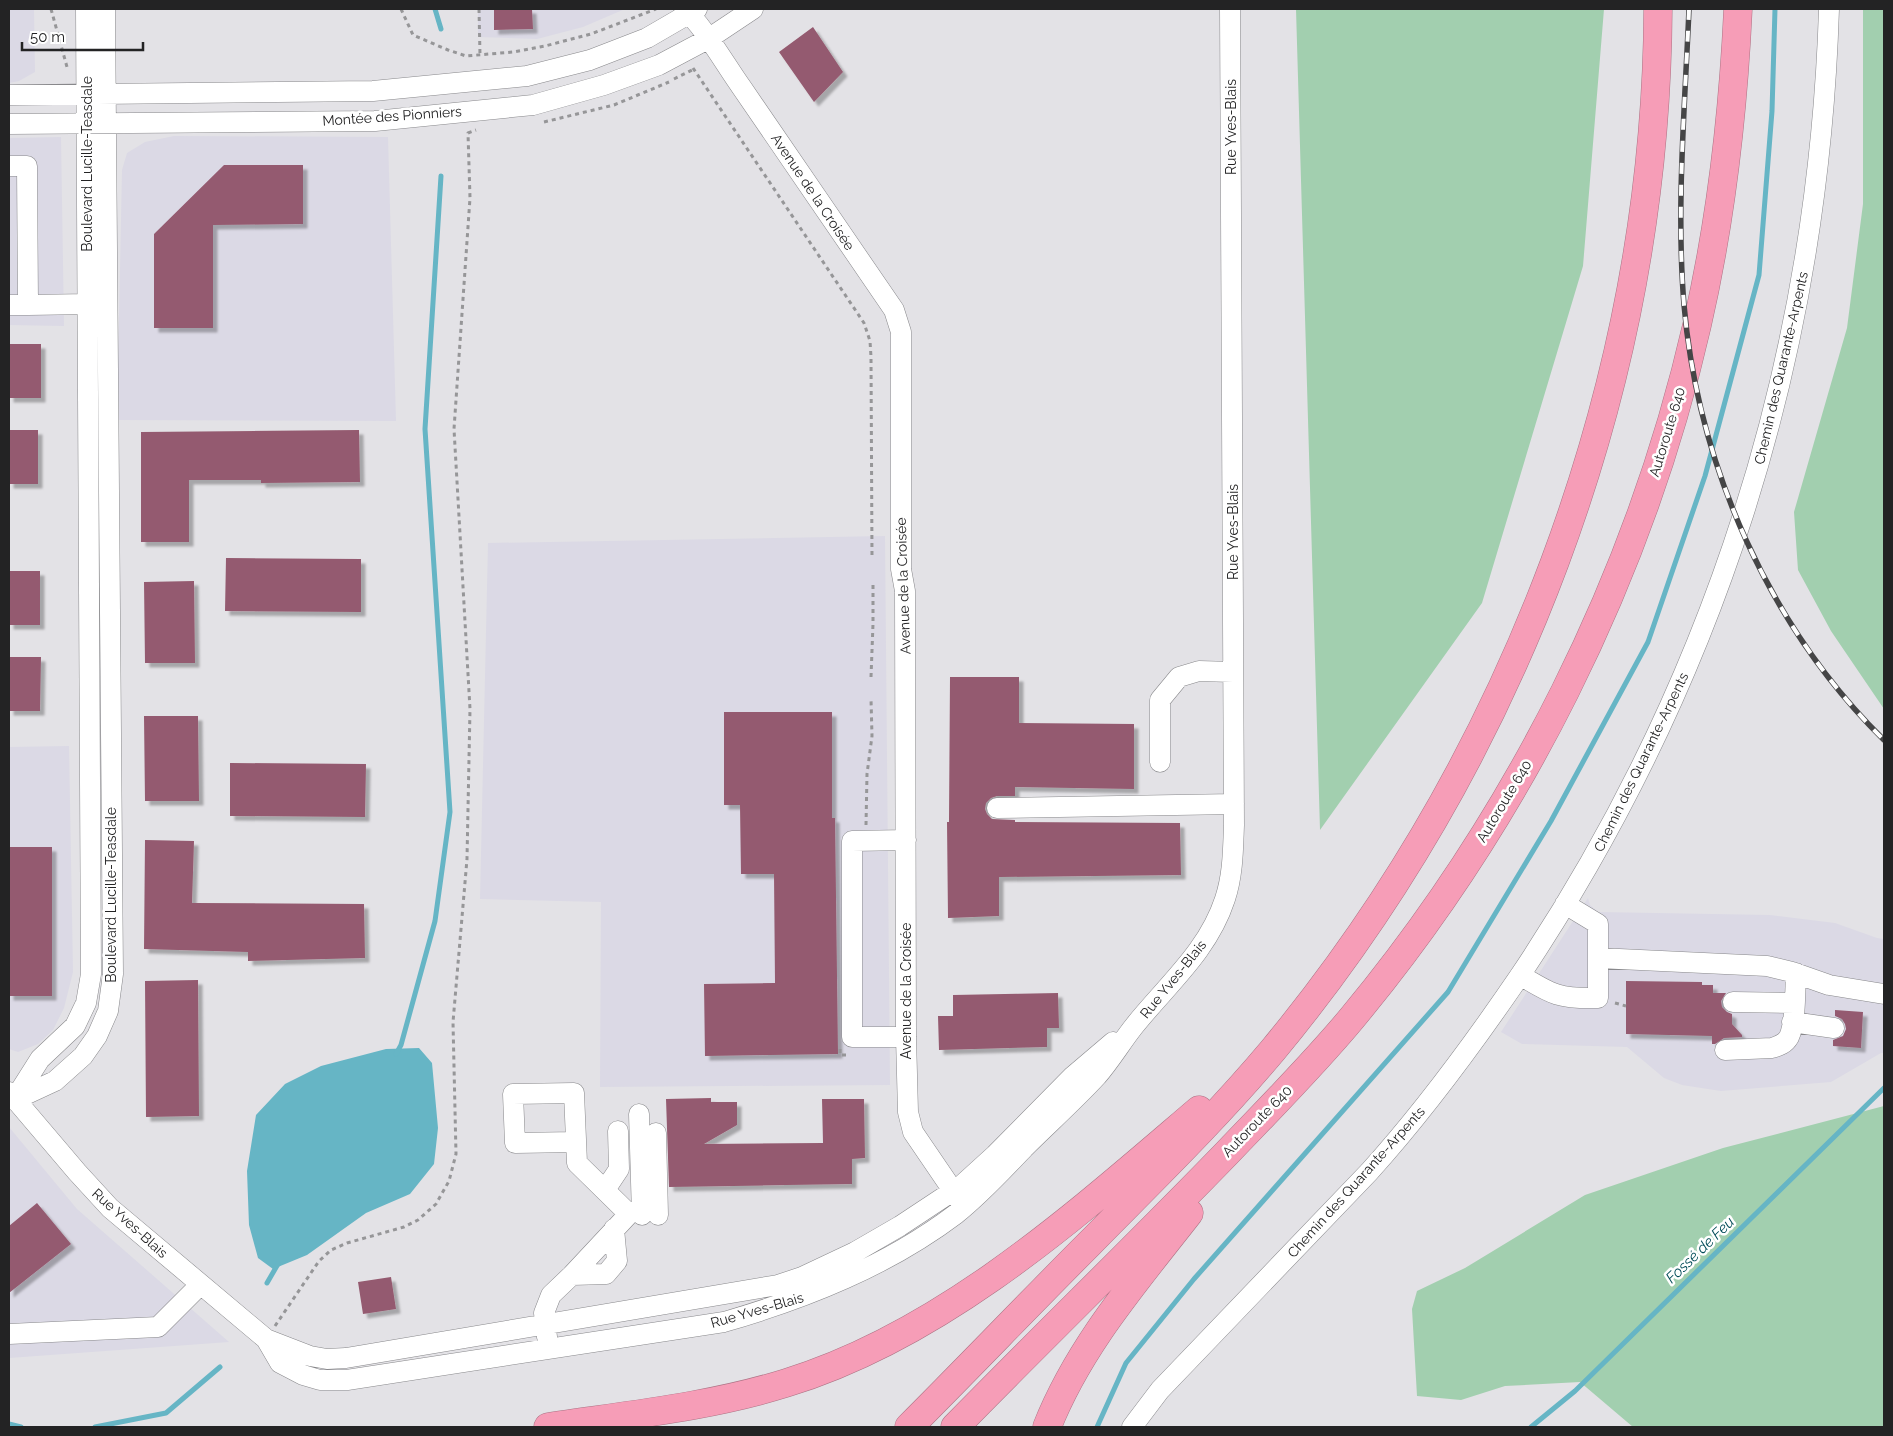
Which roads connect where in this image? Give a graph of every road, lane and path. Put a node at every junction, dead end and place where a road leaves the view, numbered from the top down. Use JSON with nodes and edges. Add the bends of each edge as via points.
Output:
{"nodes":[{"id":1,"x":51,"y":9,"type":"edge"},
{"id":2,"x":86,"y":9,"type":"edge"},
{"id":3,"x":105,"y":9,"type":"edge"},
{"id":4,"x":401,"y":9,"type":"edge"},
{"id":5,"x":479,"y":9,"type":"edge"},
{"id":6,"x":656,"y":9,"type":"edge"},
{"id":7,"x":753,"y":9,"type":"edge"},
{"id":8,"x":1230,"y":9,"type":"edge"},
{"id":9,"x":1658,"y":9,"type":"edge"},
{"id":10,"x":1738,"y":9,"type":"edge"},
{"id":11,"x":1829,"y":9,"type":"edge"},
{"id":12,"x":690,"y":10,"type":"edge"},
{"id":13,"x":708,"y":39,"type":"junction"},
{"id":14,"x":480,"y":55,"type":"junction"},
{"id":15,"x":67,"y":68,"type":"dead end"},
{"id":16,"x":9,"y":95,"type":"edge"},
{"id":17,"x":96,"y":95,"type":"junction"},
{"id":18,"x":542,"y":122,"type":"dead end"},
{"id":19,"x":9,"y":124,"type":"edge"},
{"id":20,"x":97,"y":124,"type":"junction"},
{"id":21,"x":485,"y":128,"type":"dead end"},
{"id":22,"x":9,"y":166,"type":"edge"},
{"id":23,"x":18,"y":305,"type":"edge"},
{"id":24,"x":94,"y":313,"type":"junction"},
{"id":25,"x":109,"y":530,"type":"junction"},
{"id":26,"x":89,"y":531,"type":"junction"},
{"id":27,"x":872,"y":556,"type":"dead end"},
{"id":28,"x":873,"y":581,"type":"dead end"},
{"id":29,"x":1234,"y":672,"type":"junction"},
{"id":30,"x":871,"y":677,"type":"dead end"},
{"id":31,"x":871,"y":699,"type":"dead end"},
{"id":32,"x":1160,"y":762,"type":"dead end"},
{"id":33,"x":90,"y":794,"type":"junction"},
{"id":34,"x":111,"y":794,"type":"junction"},
{"id":35,"x":1234,"y":804,"type":"junction"},
{"id":36,"x":997,"y":808,"type":"dead end"},
{"id":37,"x":872,"y":824,"type":"dead end"},
{"id":38,"x":906,"y":840,"type":"junction"},
{"id":39,"x":1565,"y":904,"type":"junction"},
{"id":40,"x":1598,"y":958,"type":"junction"},
{"id":41,"x":1796,"y":973,"type":"junction"},
{"id":42,"x":1520,"y":975,"type":"junction"},
{"id":43,"x":1884,"y":994,"type":"edge"},
{"id":44,"x":1732,"y":1002,"type":"dead end"},
{"id":45,"x":1793,"y":1013,"type":"junction"},
{"id":46,"x":1834,"y":1028,"type":"dead end"},
{"id":47,"x":1284,"y":1035,"type":"junction"},
{"id":48,"x":906,"y":1037,"type":"junction"},
{"id":49,"x":1725,"y":1050,"type":"dead end"},
{"id":50,"x":12,"y":1096,"type":"edge"},
{"id":51,"x":1268,"y":1110,"type":"junction"},
{"id":52,"x":639,"y":1114,"type":"dead end"},
{"id":53,"x":618,"y":1131,"type":"dead end"},
{"id":54,"x":656,"y":1133,"type":"dead end"},
{"id":55,"x":575,"y":1142,"type":"dead end"},
{"id":56,"x":605,"y":1190,"type":"junction"},
{"id":57,"x":959,"y":1199,"type":"junction"},
{"id":58,"x":200,"y":1285,"type":"junction"},
{"id":59,"x":778,"y":1285,"type":"junction"},
{"id":60,"x":782,"y":1305,"type":"junction"},
{"id":61,"x":545,"y":1324,"type":"junction"},
{"id":62,"x":284,"y":1328,"type":"dead end"},
{"id":63,"x":271,"y":1331,"type":"junction"},
{"id":64,"x":9,"y":1334,"type":"edge"},
{"id":65,"x":548,"y":1349,"type":"junction"},
{"id":66,"x":548,"y":1427,"type":"edge"},
{"id":67,"x":909,"y":1427,"type":"edge"},
{"id":68,"x":954,"y":1427,"type":"edge"},
{"id":69,"x":1047,"y":1427,"type":"edge"},
{"id":70,"x":1132,"y":1427,"type":"edge"}],
"edges":[{"from":1,"to":15,"type":"path"},
{"from":2,"to":17,"type":"street","name":"Boulevard Lucille-Teasdale"},
{"from":3,"to":17,"type":"street","name":"Boulevard Lucille-Teasdale"},
{"from":4,"to":14,"type":"path","via":[[413,35],[466,56]]},
{"from":5,"to":14,"type":"path"},
{"from":6,"to":14,"type":"path","via":[[591,34],[545,46]]},
{"from":7,"to":13,"type":"street","name":"Montée des Pionniers"},
{"from":8,"to":29,"type":"street","name":"Rue Yves-Blais"},
{"from":9,"to":47,"type":"highway","via":[[1654,113],[1636,260],[1602,414],[1564,538],[1516,659],[1456,778],[1376,912]]},
{"from":10,"to":51,"type":"highway","name":"Autoroute 640","via":[[1733,105],[1724,179],[1697,325],[1654,476],[1605,605],[1552,718],[1458,876],[1372,994]]},
{"from":11,"to":39,"type":"street","name":"Chemin des Quarante-Arpents","via":[[1819,151],[1808,241],[1781,380],[1752,490],[1720,585],[1675,697],[1625,799]]},
{"from":12,"to":13,"type":"street","name":"Avenue de la Croisée"},
{"from":12,"to":17,"type":"street","name":"Montée des Pionniers","via":[[647,38],[590,60],[527,76],[373,91]]},
{"from":13,"to":20,"type":"street","name":"Montée des Pionniers","via":[[659,65],[533,105],[374,121]]},
{"from":13,"to":38,"type":"street","name":"Avenue de la Croisée","via":[[894,310],[900,332]]},
{"from":16,"to":17,"type":"street","name":"Montée des Pionniers"},
{"from":17,"to":20,"type":"street","name":"Boulevard Lucille-Teasdale"},
{"from":18,"to":27,"type":"path","name":"Avenue de la Croisée","via":[[614,105],[650,92],[694,69],[868,331],[871,357]]},
{"from":19,"to":20,"type":"street","name":"Montée des Pionniers"},
{"from":20,"to":24,"type":"street","name":"Boulevard Lucille-Teasdale"},
{"from":21,"to":63,"type":"path","via":[[468,133],[470,198],[454,429],[470,709],[467,859],[453,1022],[456,1154],[449,1181],[436,1204],[404,1227],[331,1250],[319,1261]]},
{"from":22,"to":23,"type":"street","via":[[27,166]]},
{"from":23,"to":24,"type":"street"},
{"from":24,"to":25,"type":"street","name":"Boulevard Lucille-Teasdale"},
{"from":24,"to":26,"type":"street","name":"Boulevard Lucille-Teasdale"},
{"from":25,"to":26,"type":"street"},
{"from":25,"to":34,"type":"street","name":"Boulevard Lucille-Teasdale"},
{"from":26,"to":33,"type":"street","name":"Boulevard Lucille-Teasdale"},
{"from":28,"to":30,"type":"path"},
{"from":29,"to":32,"type":"street","via":[[1199,671],[1179,677],[1160,700]]},
{"from":29,"to":35,"type":"street","name":"Rue Yves-Blais"},
{"from":31,"to":37,"type":"path","via":[[866,825]]},
{"from":33,"to":34,"type":"street","name":"Boulevard Lucille-Teasdale"},
{"from":33,"to":50,"type":"street","name":"Boulevard Lucille-Teasdale","via":[[91,974],[86,1003],[75,1026],[40,1059]]},
{"from":34,"to":50,"type":"street","name":"Boulevard Lucille-Teasdale","via":[[113,974],[108,1011],[84,1056],[55,1081]]},
{"from":35,"to":36,"type":"street"},
{"from":35,"to":57,"type":"street","name":"Rue Yves-Blais","via":[[1231,876],[1216,922],[1199,950],[1136,1024],[1073,1076],[974,1176]]},
{"from":38,"to":48,"type":"street","name":"Avenue de la Croisée"},
{"from":38,"to":48,"type":"street","via":[[852,841],[852,1037]]},
{"from":39,"to":40,"type":"street","via":[[1598,924]]},
{"from":39,"to":42,"type":"street","name":"Chemin des Quarante-Arpents"},
{"from":40,"to":41,"type":"street","via":[[1747,964]]},
{"from":40,"to":42,"type":"street","via":[[1598,998],[1558,996]]},
{"from":41,"to":43,"type":"street","via":[[1829,985]]},
{"from":41,"to":45,"type":"street"},
{"from":42,"to":70,"type":"street","name":"Chemin des Quarante-Arpents","via":[[1447,1079],[1396,1142],[1160,1390]]},
{"from":44,"to":45,"type":"street"},
{"from":45,"to":46,"type":"street"},
{"from":45,"to":49,"type":"street","via":[[1788,1039],[1780,1046]]},
{"from":47,"to":66,"type":"highway","via":[[1124,1175],[1031,1250],[901,1333],[834,1365],[748,1394]]},
{"from":47,"to":67,"type":"highway","via":[[1197,1134]]},
{"from":48,"to":57,"type":"street","name":"Avenue de la Croisée","via":[[910,1123],[918,1141]]},
{"from":50,"to":58,"type":"street","name":"Rue Yves-Blais","via":[[110,1208]]},
{"from":51,"to":68,"type":"highway","name":"Autoroute 640"},
{"from":51,"to":69,"type":"highway","via":[[1100,1328],[1069,1378]]},
{"from":52,"to":54,"type":"street","via":[[650,1215]]},
{"from":53,"to":56,"type":"street","via":[[619,1169]]},
{"from":55,"to":56,"type":"street","via":[[577,1163]]},
{"from":56,"to":61,"type":"street","via":[[629,1214],[551,1294],[544,1313]]},
{"from":57,"to":59,"type":"street","name":"Rue Yves-Blais","via":[[908,1221],[855,1252]]},
{"from":57,"to":60,"type":"street","name":"Rue Yves-Blais","via":[[917,1240],[824,1289]]},
{"from":58,"to":63,"type":"street","name":"Rue Yves-Blais"},
{"from":58,"to":64,"type":"street","via":[[158,1327]]},
{"from":59,"to":60,"type":"street"},
{"from":59,"to":61,"type":"street","name":"Rue Yves-Blais"},
{"from":60,"to":65,"type":"street","name":"Rue Yves-Blais","via":[[724,1322]]},
{"from":61,"to":63,"type":"street","name":"Rue Yves-Blais","via":[[327,1359],[310,1356]]},
{"from":61,"to":65,"type":"street"},
{"from":62,"to":63,"type":"path"},
{"from":63,"to":65,"type":"street","name":"Rue Yves-Blais","via":[[280,1364],[320,1380],[347,1380]]}]}
